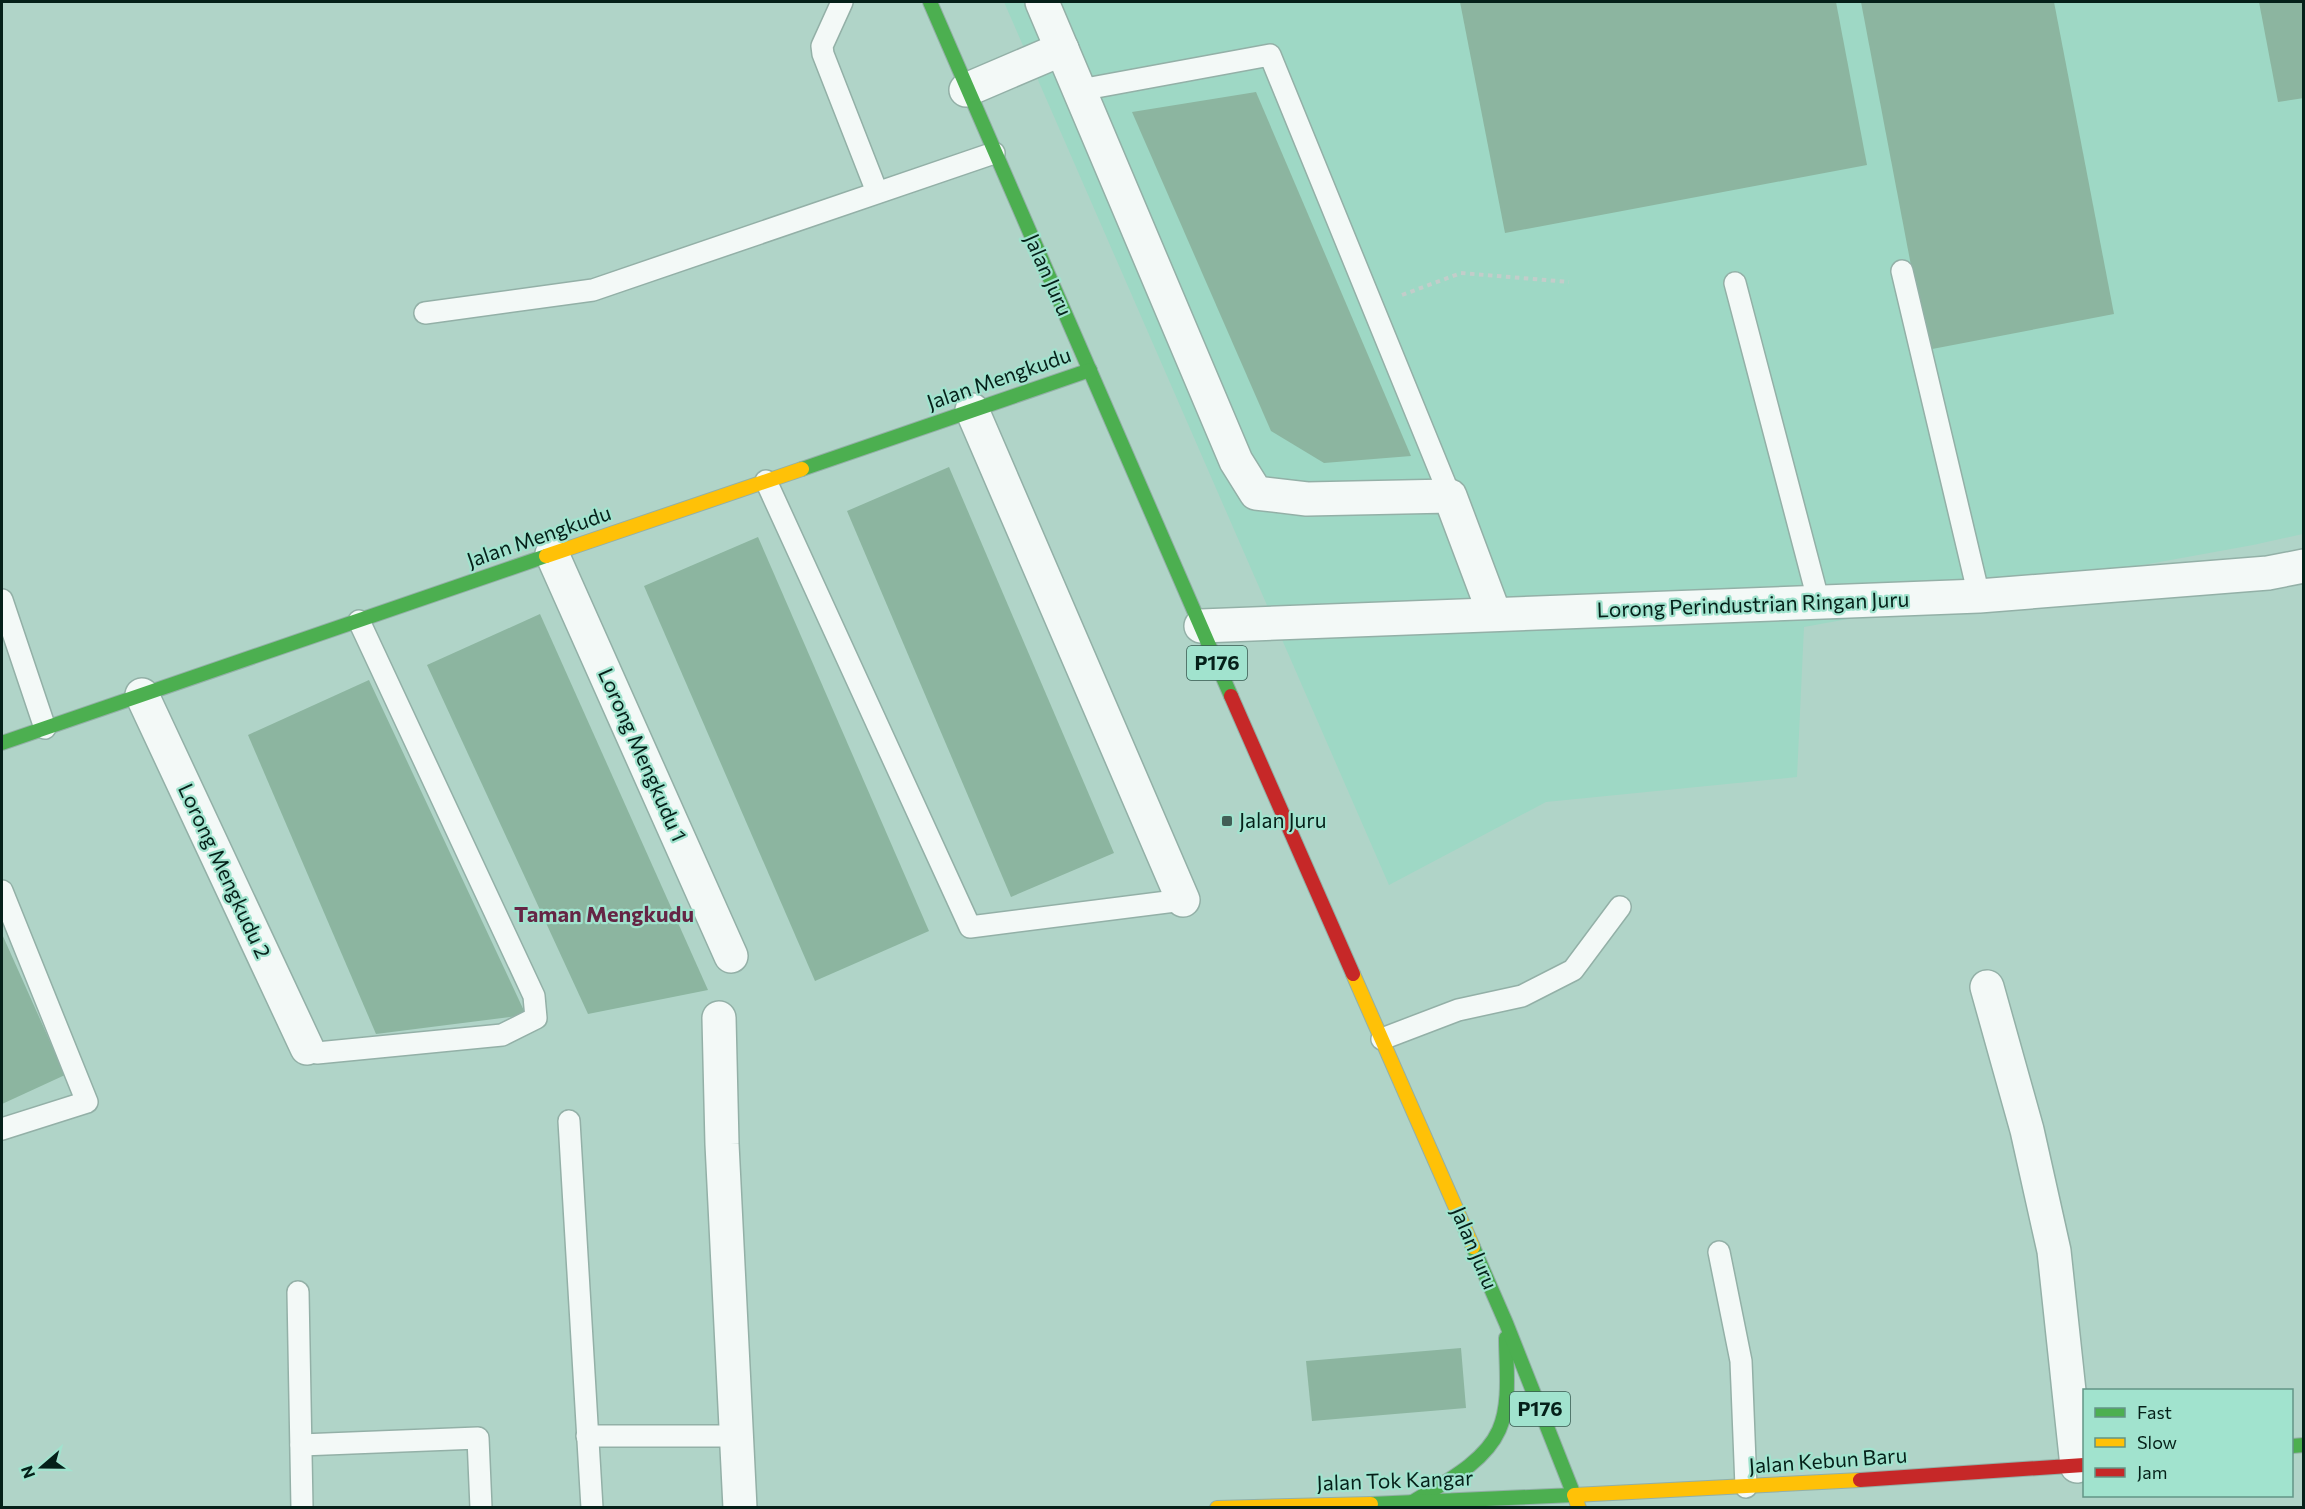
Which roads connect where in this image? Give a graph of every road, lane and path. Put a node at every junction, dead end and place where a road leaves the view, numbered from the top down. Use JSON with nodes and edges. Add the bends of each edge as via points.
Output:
{"nodes":[{"id":1,"x":842,"y":2,"type":"edge"},
{"id":2,"x":930,"y":2,"type":"edge"},
{"id":3,"x":1042,"y":2,"type":"edge"},
{"id":4,"x":1062,"y":49,"type":"junction"},
{"id":5,"x":966,"y":90,"type":"junction"},
{"id":6,"x":1080,"y":90,"type":"junction"},
{"id":7,"x":994,"y":153,"type":"junction"},
{"id":8,"x":877,"y":192,"type":"junction"},
{"id":9,"x":1902,"y":270,"type":"dead end"},
{"id":10,"x":1569,"y":282,"type":"dead end"},
{"id":11,"x":1735,"y":283,"type":"dead end"},
{"id":12,"x":1373,"y":306,"type":"junction"},
{"id":13,"x":425,"y":313,"type":"dead end"},
{"id":14,"x":1090,"y":370,"type":"junction"},
{"id":15,"x":972,"y":410,"type":"junction"},
{"id":16,"x":766,"y":481,"type":"junction"},
{"id":17,"x":1450,"y":496,"type":"junction"},
{"id":18,"x":552,"y":554,"type":"junction"},
{"id":19,"x":2304,"y":566,"type":"edge"},
{"id":20,"x":1979,"y":596,"type":"junction"},
{"id":21,"x":2,"y":600,"type":"edge"},
{"id":22,"x":1819,"y":603,"type":"junction"},
{"id":23,"x":1494,"y":613,"type":"junction"},
{"id":24,"x":359,"y":621,"type":"junction"},
{"id":25,"x":1201,"y":626,"type":"junction"},
{"id":26,"x":7,"y":632,"type":"edge"},
{"id":27,"x":142,"y":695,"type":"junction"},
{"id":28,"x":45,"y":728,"type":"junction"},
{"id":29,"x":2,"y":743,"type":"edge"},
{"id":30,"x":2,"y":891,"type":"edge"},
{"id":31,"x":1183,"y":900,"type":"joint"},
{"id":32,"x":1620,"y":907,"type":"dead end"},
{"id":33,"x":731,"y":956,"type":"dead end"},
{"id":34,"x":1987,"y":987,"type":"dead end"},
{"id":35,"x":719,"y":1018,"type":"dead end"},
{"id":36,"x":1382,"y":1040,"type":"junction"},
{"id":37,"x":307,"y":1048,"type":"joint"},
{"id":38,"x":569,"y":1121,"type":"dead end"},
{"id":39,"x":2,"y":1129,"type":"edge"},
{"id":40,"x":1719,"y":1252,"type":"dead end"},
{"id":41,"x":298,"y":1292,"type":"dead end"},
{"id":42,"x":1506,"y":1323,"type":"junction"},
{"id":43,"x":587,"y":1436,"type":"junction"},
{"id":44,"x":736,"y":1436,"type":"junction"},
{"id":45,"x":301,"y":1444,"type":"junction"},
{"id":46,"x":2081,"y":1466,"type":"edge"},
{"id":47,"x":1746,"y":1487,"type":"junction"},
{"id":48,"x":1577,"y":1501,"type":"edge"},
{"id":49,"x":1720,"y":1502,"type":"dead end"},
{"id":50,"x":1411,"y":1503,"type":"junction"},
{"id":51,"x":302,"y":1508,"type":"edge"},
{"id":52,"x":481,"y":1508,"type":"edge"},
{"id":53,"x":592,"y":1508,"type":"edge"},
{"id":54,"x":740,"y":1508,"type":"edge"},
{"id":55,"x":1217,"y":1508,"type":"edge"},
{"id":56,"x":1433,"y":1508,"type":"edge"}],
"edges":[{"from":1,"to":8,"type":"lane","via":[[822,46],[823,54]]},
{"from":2,"to":5,"type":"main road","name":"Jalan Juru","number":"P176"},
{"from":3,"to":4,"type":"street"},
{"from":4,"to":5,"type":"street"},
{"from":4,"to":6,"type":"street"},
{"from":5,"to":7,"type":"main road","name":"Jalan Juru","number":"P176"},
{"from":6,"to":12,"type":"lane","via":[[1270,55]]},
{"from":6,"to":17,"type":"street","via":[[1236,460],[1256,493],[1306,499]]},
{"from":7,"to":8,"type":"lane"},
{"from":7,"to":14,"type":"main road","name":"Jalan Juru","number":"P176"},
{"from":8,"to":13,"type":"lane","via":[[593,290]]},
{"from":9,"to":20,"type":"lane"},
{"from":10,"to":12,"type":"path","via":[[1461,273]]},
{"from":11,"to":22,"type":"lane"},
{"from":12,"to":17,"type":"lane"},
{"from":14,"to":15,"type":"main road","name":"Jalan Mengkudu"},
{"from":14,"to":25,"type":"main road","name":"Jalan Juru","number":"P176"},
{"from":15,"to":16,"type":"main road","name":"Jalan Mengkudu"},
{"from":15,"to":31,"type":"street"},
{"from":16,"to":18,"type":"main road","name":"Jalan Mengkudu"},
{"from":16,"to":31,"type":"lane","via":[[970,927]]},
{"from":17,"to":23,"type":"street"},
{"from":18,"to":24,"type":"main road","name":"Jalan Mengkudu"},
{"from":18,"to":33,"type":"street","name":"Lorong Mengkudu 1"},
{"from":19,"to":20,"type":"street","name":"Lorong Perindustrian Ringan Juru","via":[[2268,573]]},
{"from":20,"to":22,"type":"street","name":"Lorong Perindustrian Ringan Juru"},
{"from":21,"to":26,"type":"lane"},
{"from":22,"to":23,"type":"street","name":"Lorong Perindustrian Ringan Juru"},
{"from":23,"to":25,"type":"street","name":"Lorong Perindustrian Ringan Juru"},
{"from":24,"to":27,"type":"main road","name":"Jalan Mengkudu"},
{"from":24,"to":37,"type":"lane","via":[[534,996],[536,1018],[502,1035],[316,1053]]},
{"from":25,"to":36,"type":"main road","name":"Jalan Juru","number":"P176"},
{"from":26,"to":28,"type":"lane"},
{"from":27,"to":28,"type":"main road","name":"Jalan Mengkudu"},
{"from":27,"to":37,"type":"street","name":"Lorong Mengkudu 2"},
{"from":28,"to":29,"type":"main road","name":"Jalan Mengkudu"},
{"from":30,"to":39,"type":"lane","via":[[87,1102]]},
{"from":32,"to":36,"type":"lane","via":[[1573,970],[1522,996],[1458,1010]]},
{"from":34,"to":46,"type":"street","via":[[2027,1130],[2054,1251]]},
{"from":35,"to":44,"type":"street"},
{"from":36,"to":42,"type":"main road","name":"Jalan Juru","number":"P176"},
{"from":38,"to":43,"type":"lane"},
{"from":40,"to":47,"type":"lane","via":[[1741,1361]]},
{"from":41,"to":45,"type":"lane"},
{"from":42,"to":48,"type":"main road","name":"Jalan Juru","number":"P176"},
{"from":42,"to":50,"type":"main road","via":[[1500,1429],[1489,1446],[1466,1466]]},
{"from":43,"to":44,"type":"lane"},
{"from":43,"to":53,"type":"lane"},
{"from":44,"to":54,"type":"street"},
{"from":45,"to":51,"type":"lane"},
{"from":45,"to":52,"type":"lane","via":[[478,1438]]},
{"from":46,"to":47,"type":"main road","name":"Jalan Kebun Baru"},
{"from":47,"to":48,"type":"main road","name":"Jalan Kebun Baru"},
{"from":47,"to":49,"type":"main road"},
{"from":48,"to":50,"type":"main road","name":"Jalan Tok Kangar"},
{"from":50,"to":55,"type":"main road","name":"Jalan Tok Kangar"},
{"from":50,"to":56,"type":"main road"}]}
